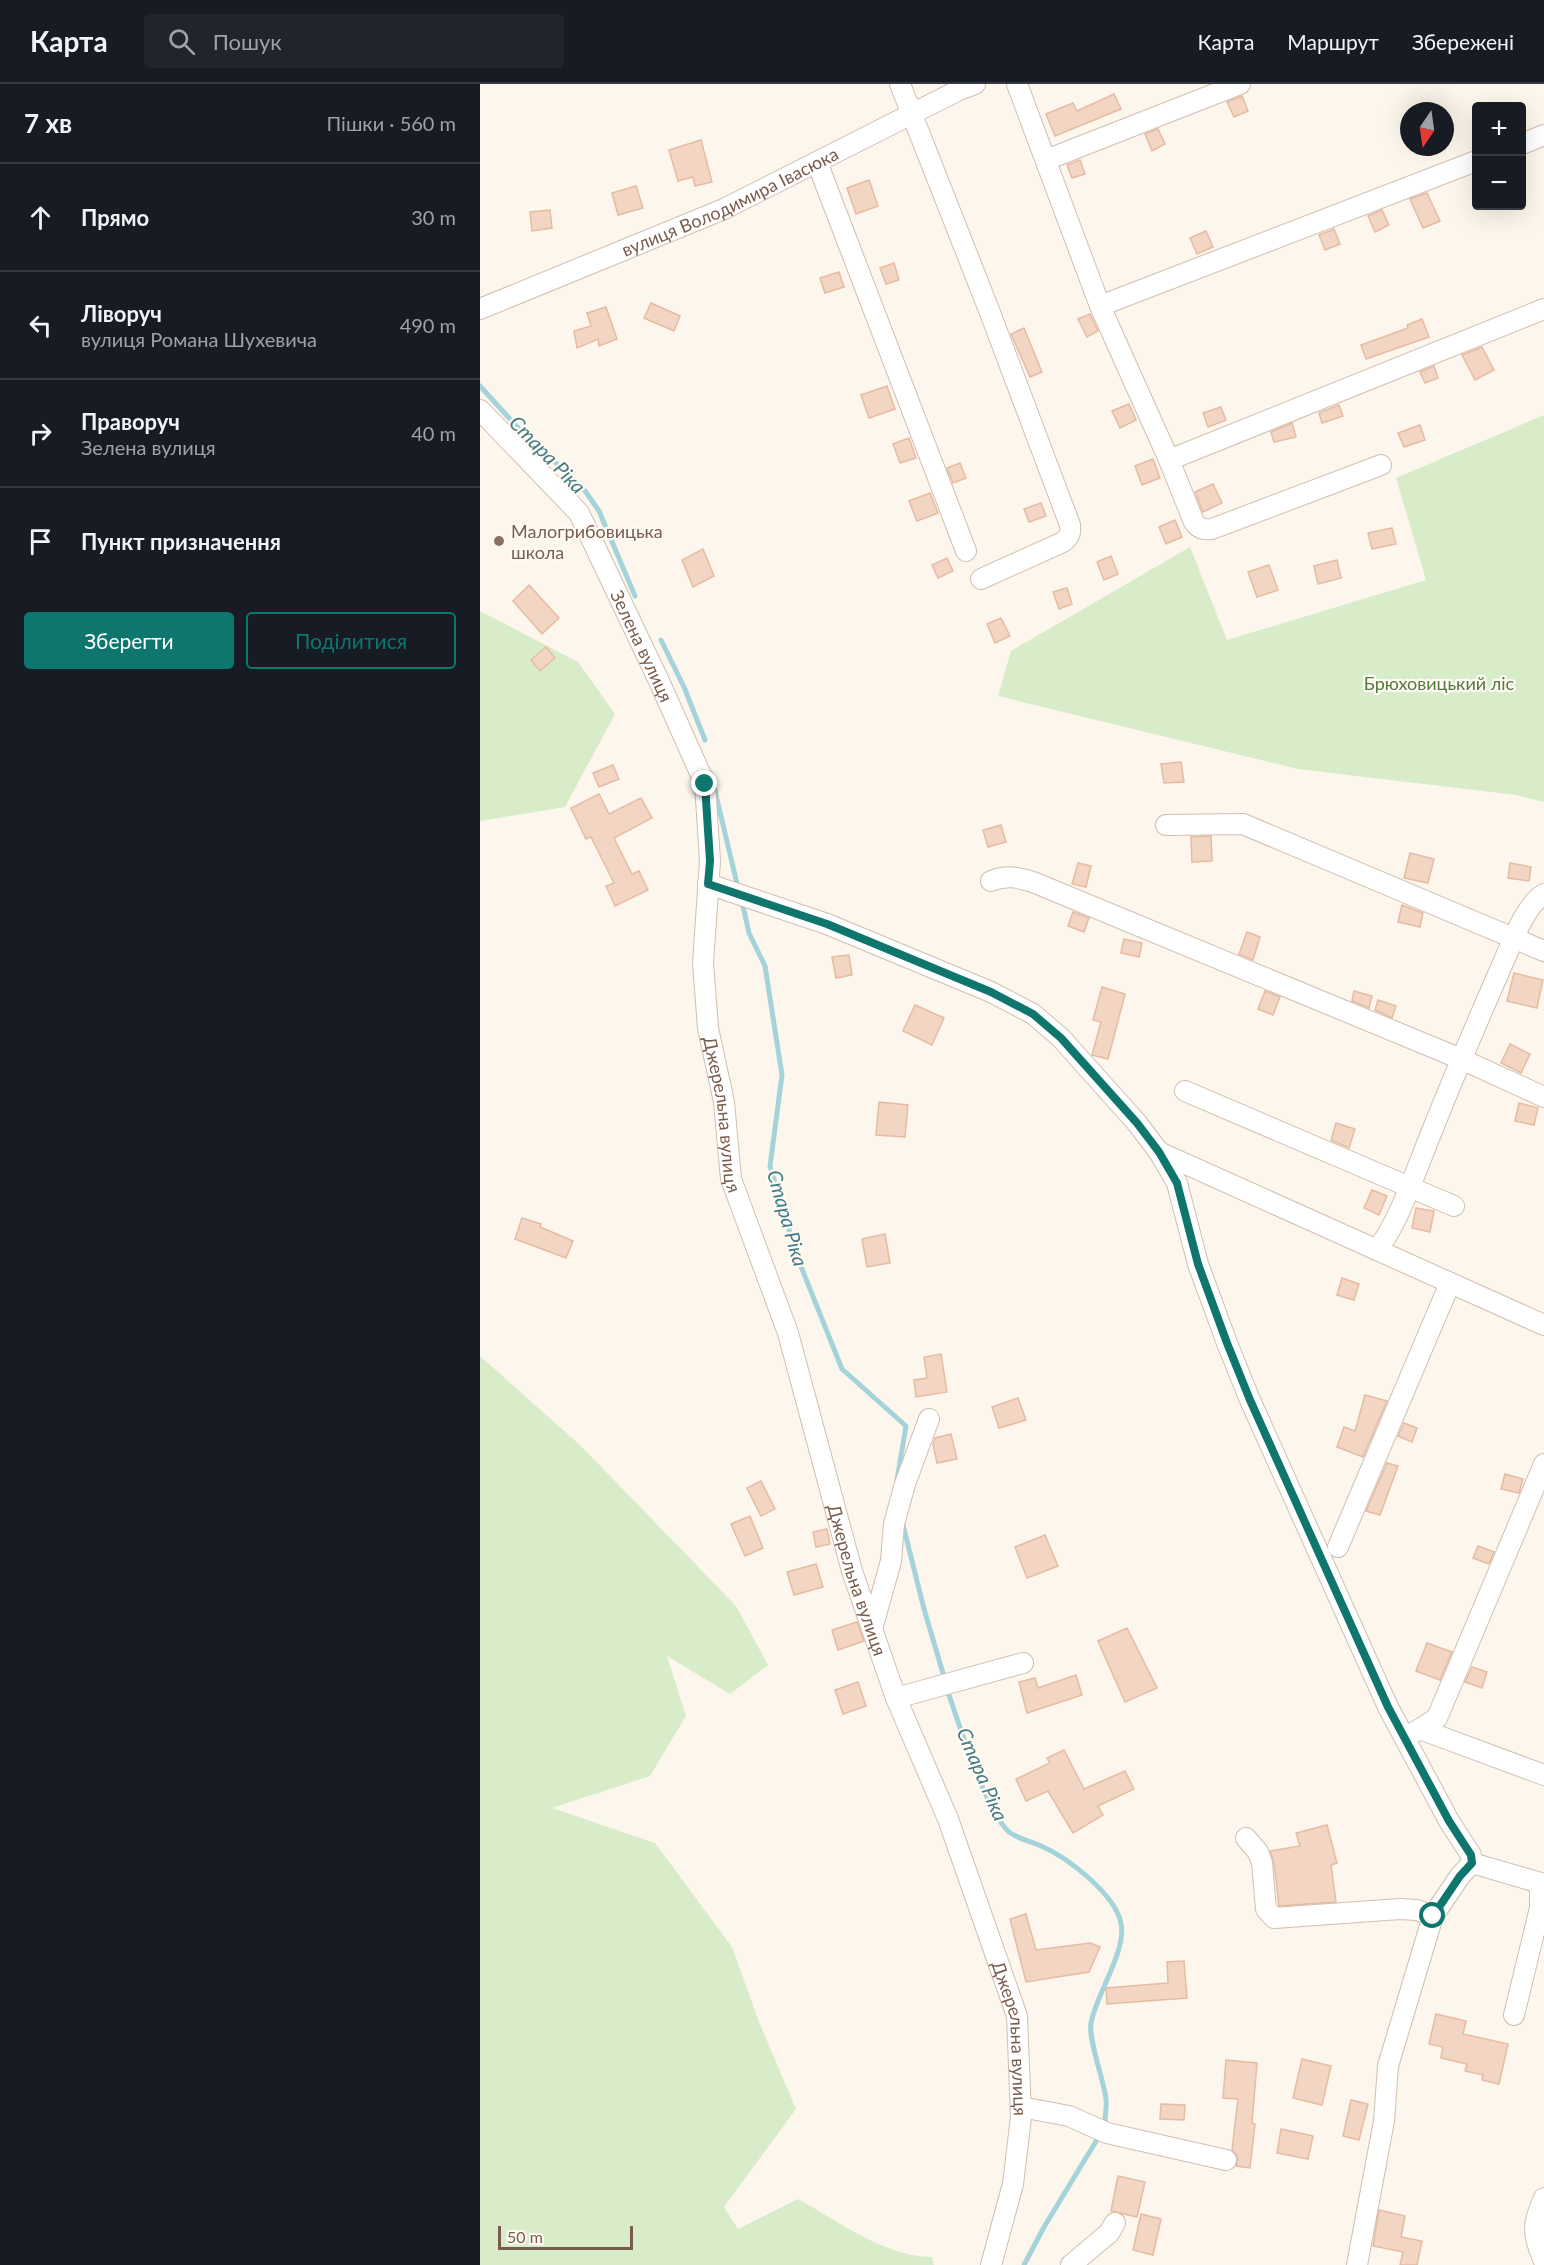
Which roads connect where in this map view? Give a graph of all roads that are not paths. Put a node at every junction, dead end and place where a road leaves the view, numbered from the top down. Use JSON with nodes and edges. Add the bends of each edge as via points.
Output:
{"nodes":[{"id":1,"x":900,"y":84,"type":"edge"},
{"id":2,"x":1017,"y":84,"type":"edge"},
{"id":3,"x":1240,"y":84,"type":"edge"},
{"id":4,"x":964,"y":86,"type":"edge"},
{"id":5,"x":912,"y":114,"type":"junction"},
{"id":6,"x":1544,"y":135,"type":"edge"},
{"id":7,"x":1526,"y":142,"type":"edge"},
{"id":8,"x":1046,"y":159,"type":"junction"},
{"id":9,"x":817,"y":162,"type":"junction"},
{"id":10,"x":1472,"y":163,"type":"edge"},
{"id":11,"x":1100,"y":306,"type":"junction"},
{"id":12,"x":481,"y":309,"type":"edge"},
{"id":13,"x":1544,"y":309,"type":"edge"},
{"id":14,"x":480,"y":410,"type":"edge"},
{"id":15,"x":1169,"y":460,"type":"junction"},
{"id":16,"x":1381,"y":465,"type":"dead end"},
{"id":17,"x":966,"y":551,"type":"dead end"},
{"id":18,"x":981,"y":579,"type":"dead end"},
{"id":19,"x":1166,"y":825,"type":"dead end"},
{"id":20,"x":991,"y":880,"type":"dead end"},
{"id":21,"x":716,"y":887,"type":"junction"},
{"id":22,"x":1544,"y":894,"type":"edge"},
{"id":23,"x":1514,"y":937,"type":"junction"},
{"id":24,"x":1544,"y":951,"type":"edge"},
{"id":25,"x":1461,"y":1059,"type":"junction"},
{"id":26,"x":1185,"y":1091,"type":"dead end"},
{"id":27,"x":1544,"y":1097,"type":"edge"},
{"id":28,"x":1159,"y":1152,"type":"junction"},
{"id":29,"x":1410,"y":1186,"type":"junction"},
{"id":30,"x":1454,"y":1206,"type":"dead end"},
{"id":31,"x":1376,"y":1250,"type":"junction"},
{"id":32,"x":1450,"y":1283,"type":"junction"},
{"id":33,"x":1544,"y":1325,"type":"edge"},
{"id":34,"x":929,"y":1419,"type":"dead end"},
{"id":35,"x":1544,"y":1464,"type":"edge"},
{"id":36,"x":1338,"y":1547,"type":"dead end"},
{"id":37,"x":872,"y":1629,"type":"junction"},
{"id":38,"x":1023,"y":1663,"type":"dead end"},
{"id":39,"x":896,"y":1698,"type":"junction"},
{"id":40,"x":1411,"y":1733,"type":"junction"},
{"id":41,"x":1544,"y":1775,"type":"edge"},
{"id":42,"x":1246,"y":1838,"type":"dead end"},
{"id":43,"x":1472,"y":1863,"type":"junction"},
{"id":44,"x":1542,"y":1884,"type":"edge"},
{"id":45,"x":1433,"y":1916,"type":"junction"},
{"id":46,"x":1514,"y":2015,"type":"dead end"},
{"id":47,"x":1021,"y":2107,"type":"junction"},
{"id":48,"x":1226,"y":2160,"type":"dead end"},
{"id":49,"x":1544,"y":2198,"type":"edge"},
{"id":50,"x":1115,"y":2223,"type":"dead end"},
{"id":51,"x":1544,"y":2261,"type":"edge"},
{"id":52,"x":991,"y":2265,"type":"edge"},
{"id":53,"x":1071,"y":2265,"type":"edge"},
{"id":54,"x":1357,"y":2265,"type":"edge"}],
"edges":[{"from":1,"to":5,"type":"street"},
{"from":2,"to":8,"type":"street"},
{"from":3,"to":8,"type":"street"},
{"from":4,"to":5,"type":"street","name":"вулиця Володимира Івасюка"},
{"from":5,"to":9,"type":"street","name":"вулиця Володимира Івасюка"},
{"from":5,"to":18,"type":"street","via":[[1070,525],[1071,532],[1063,542]]},
{"from":6,"to":7,"type":"street"},
{"from":8,"to":11,"type":"street"},
{"from":9,"to":12,"type":"street","name":"вулиця Володимира Івасюка","via":[[724,208]]},
{"from":9,"to":17,"type":"street"},
{"from":10,"to":11,"type":"street"},
{"from":11,"to":15,"type":"street"},
{"from":13,"to":15,"type":"street"},
{"from":14,"to":21,"type":"street","name":"Зелена вулиця","via":[[579,513],[705,784],[710,861]]},
{"from":15,"to":16,"type":"street","via":[[1194,522],[1205,530]]},
{"from":19,"to":23,"type":"street","via":[[1243,824]]},
{"from":20,"to":25,"type":"street","via":[[1015,876],[1033,882]]},
{"from":21,"to":28,"type":"street","via":[[827,924],[991,992],[1033,1014],[1061,1038]]},
{"from":21,"to":37,"type":"street","name":"Джерельна вулиця","via":[[704,974],[708,1028],[724,1102],[731,1179],[788,1333],[852,1571]]},
{"from":22,"to":23,"type":"street","via":[[1534,899]]},
{"from":23,"to":24,"type":"street"},
{"from":23,"to":25,"type":"street"},
{"from":25,"to":27,"type":"street"},
{"from":25,"to":29,"type":"street"},
{"from":26,"to":29,"type":"street"},
{"from":28,"to":31,"type":"street"},
{"from":28,"to":40,"type":"street","via":[[1177,1183],[1198,1264],[1250,1400]]},
{"from":29,"to":30,"type":"street"},
{"from":29,"to":31,"type":"street"},
{"from":31,"to":32,"type":"street"},
{"from":32,"to":33,"type":"street"},
{"from":32,"to":36,"type":"street"},
{"from":34,"to":37,"type":"street","via":[[894,1524],[891,1561]]},
{"from":35,"to":40,"type":"street","via":[[1437,1718]]},
{"from":37,"to":39,"type":"street","name":"Джерельна вулиця"},
{"from":38,"to":39,"type":"street"},
{"from":39,"to":47,"type":"street","name":"Джерельна вулиця","via":[[948,1819],[1017,2016]]},
{"from":40,"to":41,"type":"street"},
{"from":40,"to":43,"type":"street"},
{"from":42,"to":45,"type":"street","via":[[1262,1863],[1266,1909],[1274,1918],[1400,1909]]},
{"from":43,"to":44,"type":"street"},
{"from":43,"to":45,"type":"street"},
{"from":44,"to":46,"type":"street","via":[[1540,1908]]},
{"from":45,"to":54,"type":"street","via":[[1388,2066],[1384,2121]]},
{"from":47,"to":48,"type":"street","via":[[1069,2116],[1107,2133]]},
{"from":47,"to":52,"type":"street","name":"Джерельна вулиця","via":[[1012,2184]]},
{"from":49,"to":51,"type":"street","via":[[1535,2217],[1534,2237]]},
{"from":50,"to":53,"type":"street","via":[[1109,2233]]}]}
